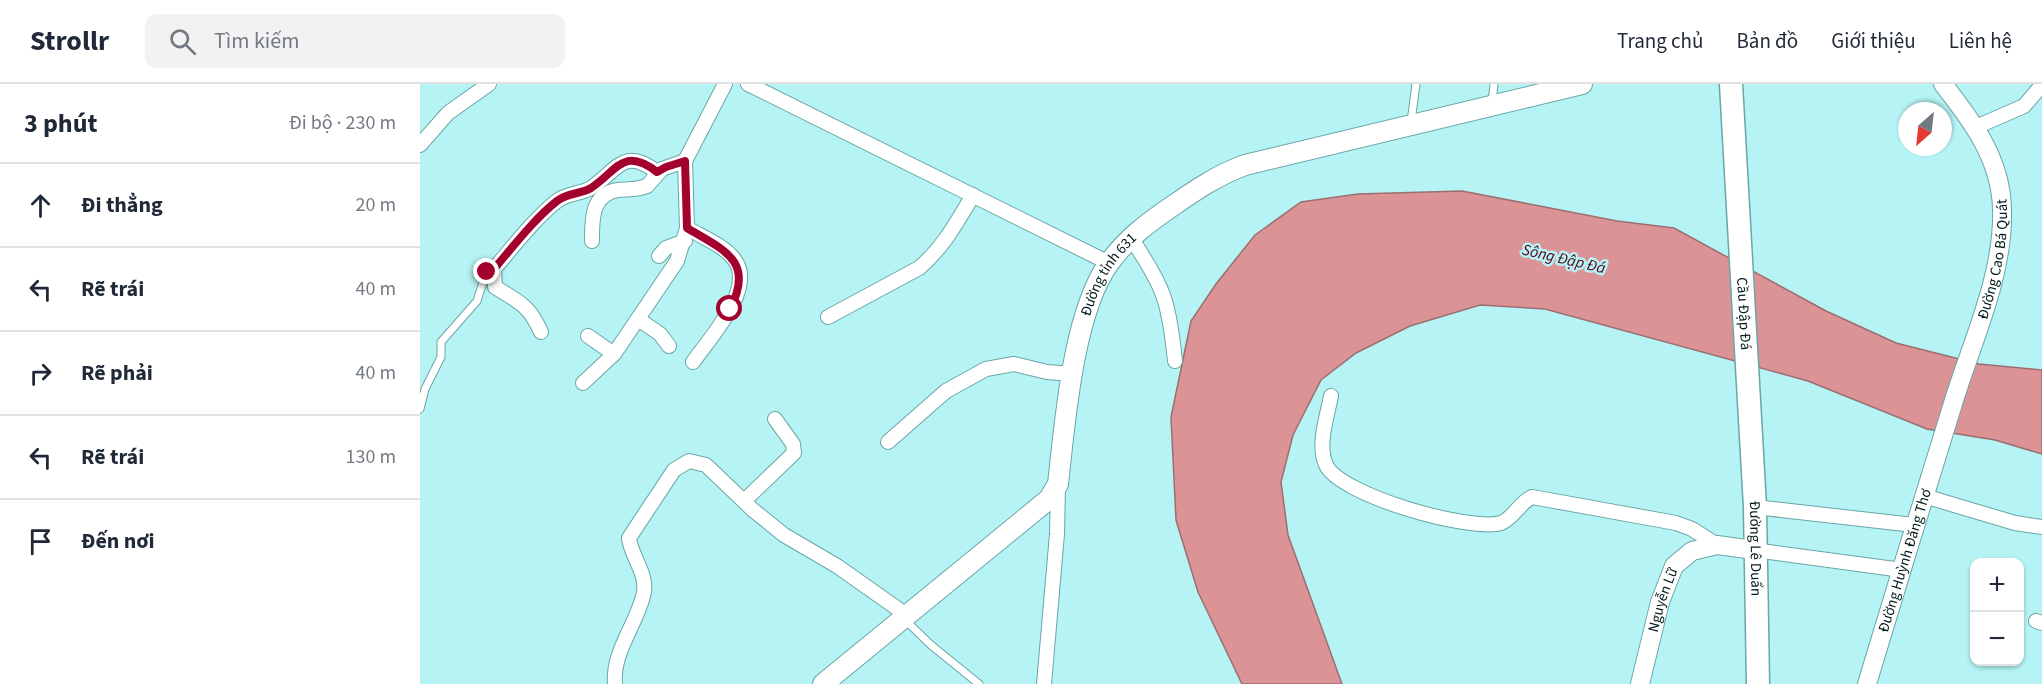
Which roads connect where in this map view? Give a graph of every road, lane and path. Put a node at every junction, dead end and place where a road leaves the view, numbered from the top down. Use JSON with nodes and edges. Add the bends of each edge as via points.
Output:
{"nodes":[{"id":1,"x":489,"y":84,"type":"edge"},
{"id":2,"x":725,"y":84,"type":"edge"},
{"id":3,"x":748,"y":84,"type":"edge"},
{"id":4,"x":1416,"y":84,"type":"edge"},
{"id":5,"x":1494,"y":84,"type":"edge"},
{"id":6,"x":1582,"y":84,"type":"edge"},
{"id":7,"x":1731,"y":84,"type":"edge"},
{"id":8,"x":1943,"y":84,"type":"edge"},
{"id":9,"x":2042,"y":85,"type":"edge"},
{"id":10,"x":1491,"y":105,"type":"junction"},
{"id":11,"x":1411,"y":124,"type":"junction"},
{"id":12,"x":1976,"y":127,"type":"junction"},
{"id":13,"x":420,"y":145,"type":"edge"},
{"id":14,"x":685,"y":161,"type":"junction"},
{"id":15,"x":657,"y":172,"type":"junction"},
{"id":16,"x":973,"y":195,"type":"junction"},
{"id":17,"x":686,"y":234,"type":"junction"},
{"id":18,"x":1131,"y":238,"type":"junction"},
{"id":19,"x":592,"y":241,"type":"dead end"},
{"id":20,"x":659,"y":256,"type":"dead end"},
{"id":21,"x":1109,"y":263,"type":"junction"},
{"id":22,"x":494,"y":269,"type":"junction"},
{"id":23,"x":828,"y":317,"type":"dead end"},
{"id":24,"x":638,"y":319,"type":"junction"},
{"id":25,"x":541,"y":332,"type":"dead end"},
{"id":26,"x":588,"y":336,"type":"dead end"},
{"id":27,"x":669,"y":346,"type":"dead end"},
{"id":28,"x":614,"y":354,"type":"junction"},
{"id":29,"x":1175,"y":361,"type":"dead end"},
{"id":30,"x":693,"y":362,"type":"dead end"},
{"id":31,"x":1073,"y":374,"type":"junction"},
{"id":32,"x":583,"y":383,"type":"dead end"},
{"id":33,"x":1331,"y":396,"type":"dead end"},
{"id":34,"x":420,"y":409,"type":"edge"},
{"id":35,"x":1748,"y":413,"type":"joint"},
{"id":36,"x":775,"y":419,"type":"dead end"},
{"id":37,"x":1942,"y":437,"type":"joint"},
{"id":38,"x":888,"y":442,"type":"dead end"},
{"id":39,"x":1058,"y":484,"type":"junction"},
{"id":40,"x":1924,"y":496,"type":"junction"},
{"id":41,"x":744,"y":500,"type":"junction"},
{"id":42,"x":1755,"y":507,"type":"junction"},
{"id":43,"x":1914,"y":525,"type":"junction"},
{"id":44,"x":2042,"y":527,"type":"edge"},
{"id":45,"x":1717,"y":544,"type":"junction"},
{"id":46,"x":1754,"y":550,"type":"junction"},
{"id":47,"x":1902,"y":570,"type":"junction"},
{"id":48,"x":906,"y":618,"type":"junction"},
{"id":49,"x":615,"y":684,"type":"edge"},
{"id":50,"x":823,"y":684,"type":"edge"},
{"id":51,"x":979,"y":684,"type":"edge"},
{"id":52,"x":1044,"y":684,"type":"edge"},
{"id":53,"x":1640,"y":684,"type":"edge"},
{"id":54,"x":1758,"y":684,"type":"edge"},
{"id":55,"x":1867,"y":684,"type":"edge"}],
"edges":[{"from":1,"to":13,"type":"street","via":[[448,113]]},
{"from":2,"to":14,"type":"street"},
{"from":3,"to":16,"type":"street"},
{"from":4,"to":11,"type":"lane"},
{"from":5,"to":10,"type":"lane"},
{"from":6,"to":10,"type":"main road","name":"Đường tỉnh 631"},
{"from":7,"to":35,"type":"main road","name":"Cầu Đập Đá"},
{"from":8,"to":12,"type":"street","name":"Đường Cao Bá Quát"},
{"from":9,"to":12,"type":"street","via":[[2024,106]]},
{"from":10,"to":11,"type":"main road","name":"Đường tỉnh 631"},
{"from":11,"to":18,"type":"main road","name":"Đường tỉnh 631","via":[[1227,172],[1175,204]]},
{"from":12,"to":37,"type":"street","name":"Đường Cao Bá Quát","via":[[1992,159],[2002,207],[1999,255]]},
{"from":14,"to":15,"type":"street"},
{"from":14,"to":17,"type":"street"},
{"from":15,"to":19,"type":"street","via":[[647,186],[614,190],[600,200],[592,214]]},
{"from":15,"to":22,"type":"street","via":[[639,162],[616,165],[590,189],[556,201]]},
{"from":16,"to":21,"type":"street"},
{"from":16,"to":23,"type":"street","via":[[931,258]]},
{"from":17,"to":20,"type":"street"},
{"from":17,"to":24,"type":"street","via":[[671,273]]},
{"from":17,"to":30,"type":"street","via":[[719,247],[735,260],[741,279],[723,321]]},
{"from":18,"to":21,"type":"main road","name":"Đường tỉnh 631"},
{"from":18,"to":29,"type":"street","via":[[1165,296]]},
{"from":21,"to":31,"type":"main road","name":"Đường tỉnh 631","via":[[1091,299]]},
{"from":22,"to":25,"type":"street","via":[[495,287],[524,305]]},
{"from":22,"to":34,"type":"lane","via":[[485,276],[477,301],[441,342],[441,357]]},
{"from":24,"to":27,"type":"street","via":[[660,334]]},
{"from":24,"to":28,"type":"street"},
{"from":26,"to":28,"type":"street"},
{"from":28,"to":32,"type":"street"},
{"from":31,"to":38,"type":"street","via":[[1014,364],[986,369],[946,391]]},
{"from":31,"to":39,"type":"main road","name":"Đường tỉnh 631"},
{"from":33,"to":45,"type":"street","via":[[1323,442],[1329,470],[1352,487],[1396,506],[1438,517],[1496,523],[1509,518],[1532,497],[1676,523]]},
{"from":35,"to":42,"type":"main road","name":"Đường Lê Duẩn"},
{"from":36,"to":41,"type":"street","via":[[793,444],[794,453]]},
{"from":37,"to":40,"type":"street","name":"Đường Huỳnh Đăng Thơ"},
{"from":39,"to":48,"type":"main road","via":[[1038,509]]},
{"from":39,"to":52,"type":"street"},
{"from":40,"to":43,"type":"street","name":"Đường Huỳnh Đăng Thơ"},
{"from":40,"to":44,"type":"street"},
{"from":41,"to":48,"type":"street","via":[[784,535],[830,561]]},
{"from":41,"to":49,"type":"street","via":[[698,461],[689,461],[674,470],[629,538],[644,592],[617,659]]},
{"from":42,"to":43,"type":"street"},
{"from":42,"to":46,"type":"main road","name":"Đường Lê Duẩn"},
{"from":43,"to":47,"type":"street","name":"Đường Huỳnh Đăng Thơ"},
{"from":45,"to":46,"type":"street","name":"Nguyễn Lữ"},
{"from":45,"to":53,"type":"street","name":"Nguyễn Lữ","via":[[1692,551],[1674,566],[1660,602]]},
{"from":46,"to":47,"type":"street"},
{"from":46,"to":54,"type":"main road","name":"Đường Lê Duẩn"},
{"from":47,"to":55,"type":"street","name":"Đường Huỳnh Đăng Thơ"},
{"from":48,"to":50,"type":"main road"},
{"from":48,"to":51,"type":"lane","via":[[931,645]]}]}
